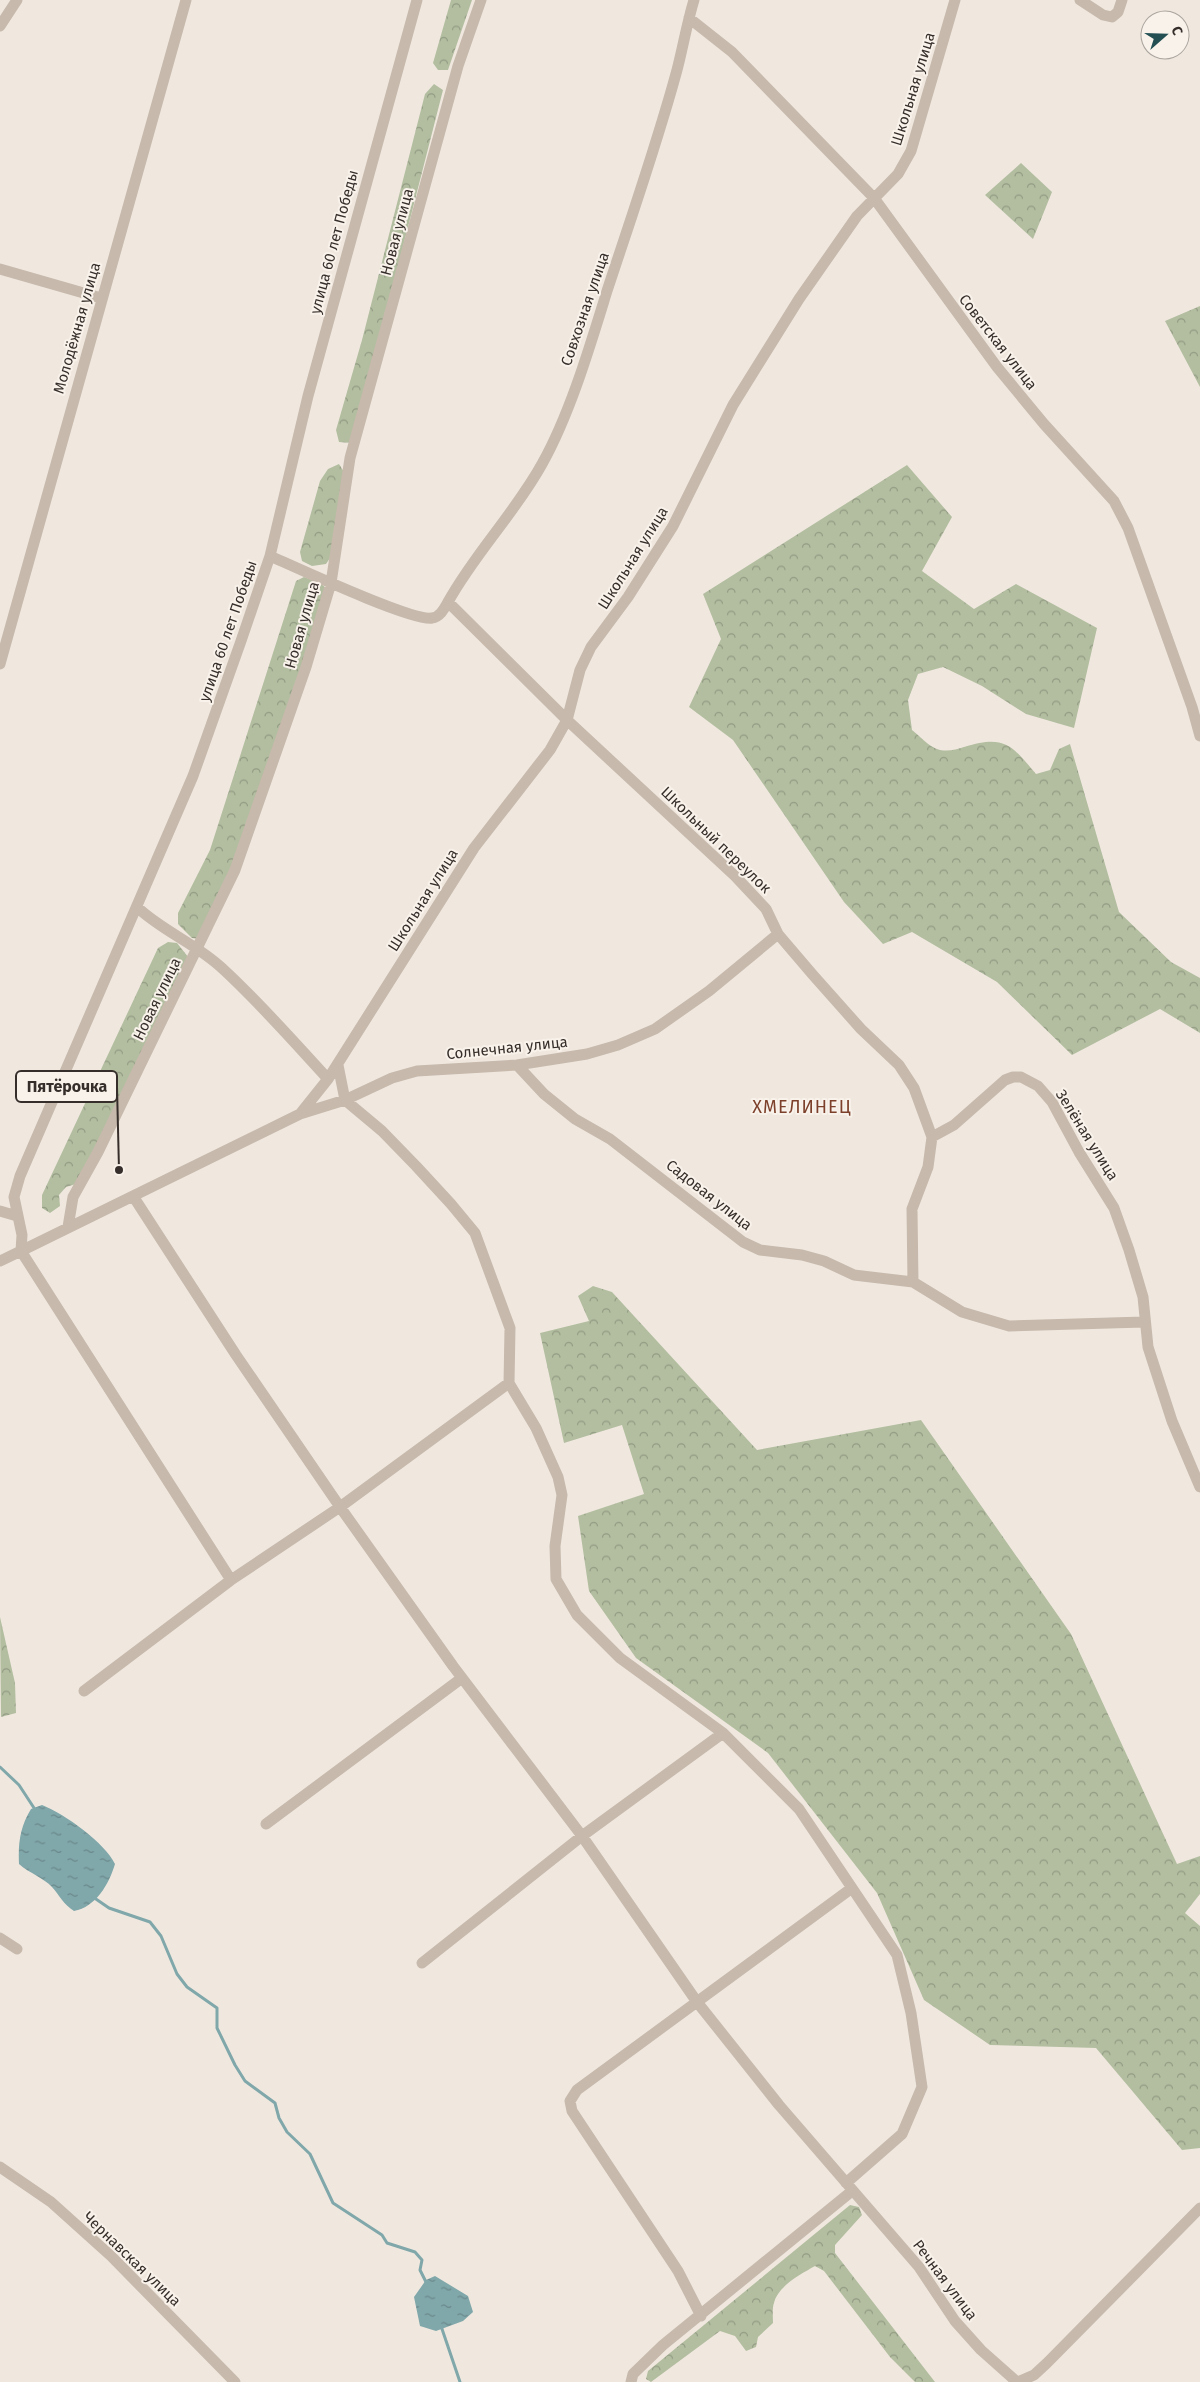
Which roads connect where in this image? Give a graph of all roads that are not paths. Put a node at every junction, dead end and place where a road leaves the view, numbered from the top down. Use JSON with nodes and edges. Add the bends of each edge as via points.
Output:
{"nodes":[{"id":1,"x":17,"y":0,"type":"edge"},
{"id":2,"x":186,"y":0,"type":"edge"},
{"id":3,"x":416,"y":0,"type":"edge"},
{"id":4,"x":480,"y":0,"type":"edge"},
{"id":5,"x":694,"y":0,"type":"edge"},
{"id":6,"x":955,"y":0,"type":"edge"},
{"id":7,"x":1080,"y":0,"type":"edge"},
{"id":8,"x":1122,"y":0,"type":"edge"},
{"id":9,"x":689,"y":18,"type":"junction"},
{"id":10,"x":0,"y":26,"type":"edge"},
{"id":11,"x":874,"y":198,"type":"junction"},
{"id":12,"x":0,"y":269,"type":"edge"},
{"id":13,"x":101,"y":298,"type":"junction"},
{"id":14,"x":270,"y":556,"type":"junction"},
{"id":15,"x":331,"y":583,"type":"junction"},
{"id":16,"x":448,"y":602,"type":"junction"},
{"id":17,"x":0,"y":664,"type":"edge"},
{"id":18,"x":567,"y":720,"type":"junction"},
{"id":19,"x":1200,"y":736,"type":"edge"},
{"id":20,"x":137,"y":907,"type":"junction"},
{"id":21,"x":778,"y":934,"type":"junction"},
{"id":22,"x":198,"y":949,"type":"junction"},
{"id":23,"x":338,"y":1065,"type":"junction"},
{"id":24,"x":517,"y":1065,"type":"junction"},
{"id":25,"x":328,"y":1079,"type":"junction"},
{"id":26,"x":345,"y":1100,"type":"junction"},
{"id":27,"x":300,"y":1114,"type":"junction"},
{"id":28,"x":932,"y":1137,"type":"junction"},
{"id":29,"x":133,"y":1196,"type":"junction"},
{"id":30,"x":0,"y":1211,"type":"edge"},
{"id":31,"x":16,"y":1216,"type":"junction"},
{"id":32,"x":68,"y":1228,"type":"junction"},
{"id":33,"x":21,"y":1251,"type":"junction"},
{"id":34,"x":0,"y":1261,"type":"edge"},
{"id":35,"x":913,"y":1282,"type":"junction"},
{"id":36,"x":1144,"y":1322,"type":"junction"},
{"id":37,"x":509,"y":1383,"type":"junction"},
{"id":38,"x":1200,"y":1487,"type":"edge"},
{"id":39,"x":340,"y":1508,"type":"junction"},
{"id":40,"x":231,"y":1580,"type":"junction"},
{"id":41,"x":462,"y":1678,"type":"junction"},
{"id":42,"x":84,"y":1691,"type":"dead end"},
{"id":43,"x":723,"y":1733,"type":"junction"},
{"id":44,"x":266,"y":1824,"type":"dead end"},
{"id":45,"x":582,"y":1836,"type":"junction"},
{"id":46,"x":852,"y":1888,"type":"junction"},
{"id":47,"x":0,"y":1938,"type":"edge"},
{"id":48,"x":17,"y":1949,"type":"dead end"},
{"id":49,"x":422,"y":1963,"type":"dead end"},
{"id":50,"x":697,"y":2002,"type":"junction"},
{"id":51,"x":0,"y":2167,"type":"edge"},
{"id":52,"x":849,"y":2187,"type":"junction"},
{"id":53,"x":1200,"y":2208,"type":"edge"},
{"id":54,"x":701,"y":2316,"type":"junction"},
{"id":55,"x":236,"y":2382,"type":"edge"},
{"id":56,"x":632,"y":2382,"type":"edge"},
{"id":57,"x":1018,"y":2382,"type":"edge"}],
"edges":[{"from":1,"to":10,"type":"street"},
{"from":2,"to":13,"type":"street","name":"Молодёжная улица"},
{"from":3,"to":14,"type":"street","name":"улица 60 лет Победы","via":[[308,396]]},
{"from":4,"to":15,"type":"street","name":"Новая улица","via":[[458,66],[350,458]]},
{"from":5,"to":9,"type":"street","name":"Совхозная улица"},
{"from":6,"to":11,"type":"street","name":"Школьная улица","via":[[911,151],[898,174]]},
{"from":7,"to":8,"type":"street","via":[[1112,17],[1118,12]]},
{"from":9,"to":11,"type":"street","name":"Советская улица","via":[[732,52]]},
{"from":9,"to":16,"type":"street","name":"Совхозная улица","via":[[651,155],[568,404],[542,464]]},
{"from":11,"to":18,"type":"street","name":"Школьная улица","via":[[857,216],[799,299],[733,405],[673,526],[628,597],[591,646],[580,670]]},
{"from":11,"to":19,"type":"street","name":"Советская улица","via":[[997,367],[1114,501],[1128,528]]},
{"from":12,"to":13,"type":"street"},
{"from":13,"to":17,"type":"street","name":"Молодёжная улица"},
{"from":14,"to":15,"type":"street"},
{"from":14,"to":20,"type":"street","name":"улица 60 лет Победы","via":[[193,776]]},
{"from":15,"to":16,"type":"street","via":[[429,619],[440,614]]},
{"from":15,"to":22,"type":"street","name":"Новая улица","via":[[306,667],[235,870]]},
{"from":16,"to":18,"type":"street","name":"Школьный переулок"},
{"from":18,"to":21,"type":"street","name":"Школьный переулок","via":[[735,876],[766,909]]},
{"from":18,"to":23,"type":"street","name":"Школьная улица","via":[[550,750],[474,848]]},
{"from":20,"to":22,"type":"street"},
{"from":20,"to":31,"type":"street","name":"улица 60 лет Победы","via":[[20,1176],[14,1197]]},
{"from":21,"to":24,"type":"street","name":"Солнечная улица","via":[[709,991],[655,1029],[587,1054]]},
{"from":21,"to":28,"type":"street","name":"Школьный переулок","via":[[861,1029],[899,1065],[914,1088]]},
{"from":22,"to":25,"type":"street","via":[[223,968]]},
{"from":22,"to":32,"type":"street","name":"Новая улица","via":[[73,1197]]},
{"from":23,"to":25,"type":"street","name":"Школьная улица"},
{"from":23,"to":26,"type":"street"},
{"from":24,"to":26,"type":"street","name":"Солнечная улица","via":[[417,1072],[392,1078]]},
{"from":24,"to":35,"type":"street","name":"Садовая улица","via":[[544,1094],[575,1119],[616,1144],[743,1242],[760,1250],[824,1261],[854,1275]]},
{"from":25,"to":27,"type":"street","name":"Школьная улица"},
{"from":26,"to":27,"type":"street","name":"Солнечная улица"},
{"from":26,"to":37,"type":"street","via":[[382,1131],[475,1233],[510,1328]]},
{"from":27,"to":29,"type":"street","name":"Солнечная улица"},
{"from":28,"to":35,"type":"street","name":"Школьный переулок","via":[[928,1167],[912,1209]]},
{"from":28,"to":36,"type":"street","name":"Зелёная улица","via":[[954,1125],[1005,1080],[1021,1078],[1038,1086],[1052,1102],[1114,1208],[1143,1297]]},
{"from":29,"to":32,"type":"street","name":"Солнечная улица"},
{"from":29,"to":39,"type":"street","name":"Речная улица"},
{"from":30,"to":31,"type":"street"},
{"from":31,"to":33,"type":"street","name":"улица 60 лет Победы","via":[[22,1235]]},
{"from":32,"to":33,"type":"street","name":"Солнечная улица"},
{"from":33,"to":34,"type":"street","name":"Солнечная улица"},
{"from":33,"to":40,"type":"street"},
{"from":35,"to":36,"type":"street","via":[[962,1312],[1009,1326]]},
{"from":36,"to":38,"type":"street","name":"Зелёная улица","via":[[1148,1347],[1172,1421]]},
{"from":37,"to":39,"type":"street"},
{"from":37,"to":43,"type":"street","via":[[536,1428],[558,1477],[562,1495],[555,1546],[556,1579],[577,1615],[620,1658]]},
{"from":39,"to":40,"type":"street"},
{"from":39,"to":41,"type":"street","name":"Речная улица"},
{"from":40,"to":42,"type":"street"},
{"from":41,"to":44,"type":"street"},
{"from":41,"to":45,"type":"street","name":"Речная улица"},
{"from":43,"to":45,"type":"street"},
{"from":43,"to":46,"type":"street","via":[[799,1809]]},
{"from":45,"to":49,"type":"street"},
{"from":45,"to":50,"type":"street","name":"Речная улица"},
{"from":46,"to":50,"type":"street"},
{"from":46,"to":52,"type":"street","via":[[897,1955],[911,2013],[922,2087],[902,2134]]},
{"from":47,"to":48,"type":"street"},
{"from":50,"to":52,"type":"street","name":"Речная улица","via":[[778,2105]]},
{"from":50,"to":54,"type":"street","via":[[577,2090],[570,2101],[572,2111],[678,2271]]},
{"from":51,"to":55,"type":"street","name":"Чернавская улица","via":[[51,2202],[111,2256]]},
{"from":52,"to":54,"type":"street"},
{"from":52,"to":57,"type":"street","name":"Речная улица","via":[[919,2266],[955,2321],[981,2350]]},
{"from":53,"to":57,"type":"street","name":"Речная улица","via":[[1047,2363],[1034,2375]]},
{"from":54,"to":56,"type":"street","via":[[657,2351],[633,2374]]}]}
